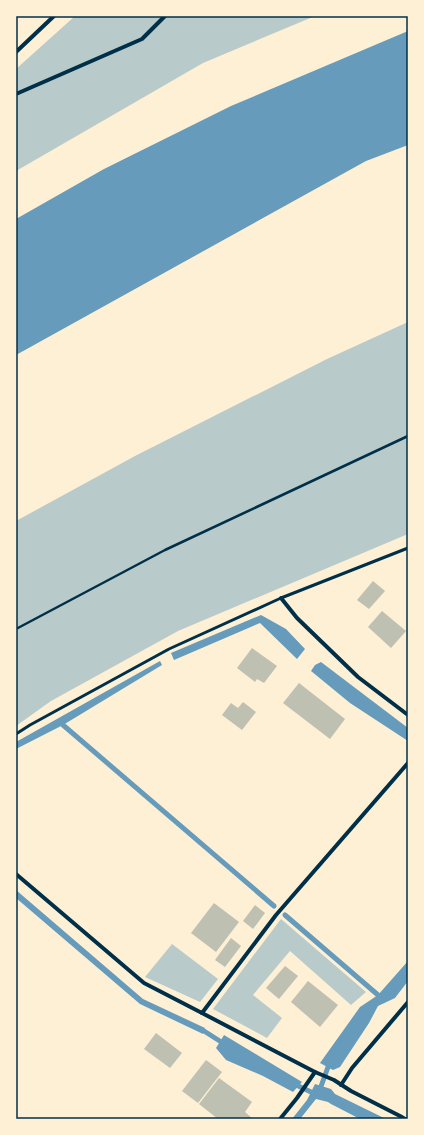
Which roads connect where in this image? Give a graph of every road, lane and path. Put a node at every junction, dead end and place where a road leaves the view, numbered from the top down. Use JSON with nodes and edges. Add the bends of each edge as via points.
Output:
{"nodes":[{"id":1,"x":54,"y":16,"type":"edge"},
{"id":2,"x":165,"y":16,"type":"edge"},
{"id":3,"x":16,"y":52,"type":"edge"},
{"id":4,"x":16,"y":94,"type":"edge"},
{"id":5,"x":408,"y":436,"type":"edge"},
{"id":6,"x":408,"y":548,"type":"edge"},
{"id":7,"x":282,"y":598,"type":"junction"},
{"id":8,"x":16,"y":629,"type":"edge"},
{"id":9,"x":408,"y":715,"type":"edge"},
{"id":10,"x":16,"y":734,"type":"edge"},
{"id":11,"x":408,"y":764,"type":"edge"},
{"id":12,"x":16,"y":874,"type":"edge"},
{"id":13,"x":408,"y":1002,"type":"edge"},
{"id":14,"x":202,"y":1013,"type":"junction"},
{"id":15,"x":315,"y":1072,"type":"junction"},
{"id":16,"x":341,"y":1085,"type":"junction"},
{"id":17,"x":280,"y":1119,"type":"edge"},
{"id":18,"x":404,"y":1119,"type":"edge"}],
"edges":[{"from":1,"to":3,"type":"street"},
{"from":2,"to":4,"type":"street","via":[[142,39]]},
{"from":5,"to":8,"type":"path","via":[[164,550]]},
{"from":6,"to":7,"type":"lane"},
{"from":7,"to":9,"type":"street","via":[[297,618],[358,677]]},
{"from":7,"to":10,"type":"lane","via":[[169,649]]},
{"from":11,"to":14,"type":"street","via":[[276,915]]},
{"from":12,"to":14,"type":"street","via":[[144,983]]},
{"from":13,"to":16,"type":"street","via":[[352,1068]]},
{"from":14,"to":15,"type":"street"},
{"from":15,"to":16,"type":"street"},
{"from":15,"to":17,"type":"street"},
{"from":16,"to":18,"type":"street"}]}
